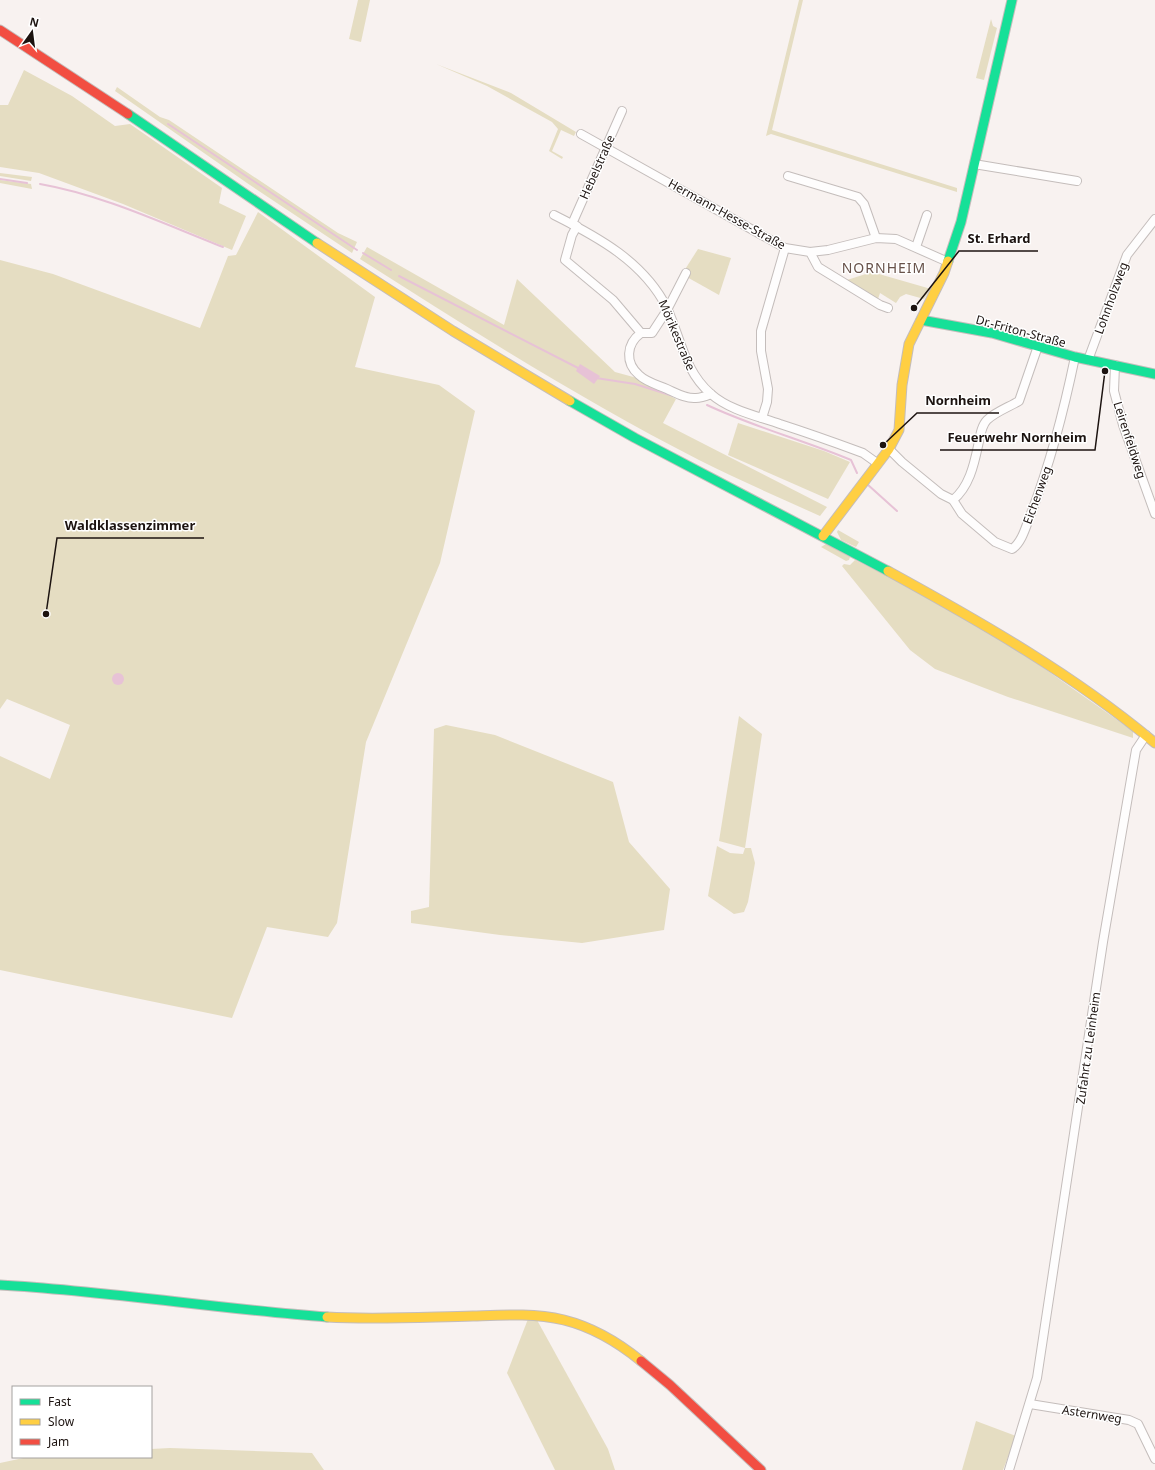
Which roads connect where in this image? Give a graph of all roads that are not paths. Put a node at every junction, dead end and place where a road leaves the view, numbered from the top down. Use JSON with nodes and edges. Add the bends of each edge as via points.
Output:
{"nodes":[{"id":1,"x":1012,"y":0,"type":"edge"},
{"id":2,"x":0,"y":30,"type":"edge"},
{"id":3,"x":622,"y":111,"type":"dead end"},
{"id":4,"x":581,"y":134,"type":"dead end"},
{"id":5,"x":606,"y":148,"type":"junction"},
{"id":6,"x":974,"y":164,"type":"junction"},
{"id":7,"x":788,"y":176,"type":"dead end"},
{"id":8,"x":1077,"y":181,"type":"dead end"},
{"id":9,"x":554,"y":215,"type":"dead end"},
{"id":10,"x":927,"y":215,"type":"dead end"},
{"id":11,"x":1155,"y":219,"type":"edge"},
{"id":12,"x":574,"y":225,"type":"junction"},
{"id":13,"x":876,"y":238,"type":"junction"},
{"id":14,"x":916,"y":247,"type":"junction"},
{"id":15,"x":784,"y":248,"type":"junction"},
{"id":16,"x":810,"y":252,"type":"junction"},
{"id":17,"x":948,"y":262,"type":"junction"},
{"id":18,"x":686,"y":273,"type":"dead end"},
{"id":19,"x":888,"y":308,"type":"dead end"},
{"id":20,"x":668,"y":310,"type":"junction"},
{"id":21,"x":921,"y":320,"type":"junction"},
{"id":22,"x":641,"y":334,"type":"junction"},
{"id":23,"x":1038,"y":346,"type":"junction"},
{"id":24,"x":1075,"y":358,"type":"junction"},
{"id":25,"x":1088,"y":360,"type":"junction"},
{"id":26,"x":1115,"y":365,"type":"junction"},
{"id":27,"x":1155,"y":374,"type":"edge"},
{"id":28,"x":711,"y":394,"type":"junction"},
{"id":29,"x":762,"y":418,"type":"junction"},
{"id":30,"x":889,"y":449,"type":"junction"},
{"id":31,"x":877,"y":463,"type":"junction"},
{"id":32,"x":953,"y":500,"type":"junction"},
{"id":33,"x":1155,"y":514,"type":"edge"},
{"id":34,"x":823,"y":536,"type":"junction"},
{"id":35,"x":1146,"y":735,"type":"junction"},
{"id":36,"x":1155,"y":743,"type":"edge"},
{"id":37,"x":0,"y":1285,"type":"edge"},
{"id":38,"x":1030,"y":1404,"type":"junction"},
{"id":39,"x":1151,"y":1442,"type":"edge"},
{"id":40,"x":1155,"y":1459,"type":"edge"},
{"id":41,"x":761,"y":1470,"type":"edge"},
{"id":42,"x":1009,"y":1470,"type":"edge"}],
"edges":[{"from":1,"to":6,"type":"street"},
{"from":2,"to":34,"type":"street","via":[[53,62],[248,198],[506,364],[683,464]]},
{"from":3,"to":5,"type":"street","name":"Hebelstraße"},
{"from":4,"to":5,"type":"street","name":"Hermann-Hesse-Straße"},
{"from":5,"to":12,"type":"street","name":"Hebelstraße"},
{"from":5,"to":15,"type":"street","name":"Hermann-Hesse-Straße"},
{"from":6,"to":8,"type":"street"},
{"from":6,"to":17,"type":"street","via":[[961,222]]},
{"from":7,"to":13,"type":"street","via":[[858,197],[864,204]]},
{"from":9,"to":12,"type":"street","name":"Mörikestraße"},
{"from":10,"to":14,"type":"street"},
{"from":11,"to":25,"type":"street","name":"Lohnholzweg","via":[[1127,255]]},
{"from":12,"to":20,"type":"street","name":"Mörikestraße","via":[[612,247],[641,272],[658,292]]},
{"from":12,"to":22,"type":"street","name":"Hebelstraße","via":[[565,260],[608,296]]},
{"from":13,"to":14,"type":"street","name":"Hermann-Hesse-Straße","via":[[896,239]]},
{"from":13,"to":16,"type":"street","name":"Hermann-Hesse-Straße"},
{"from":14,"to":17,"type":"street","name":"Hermann-Hesse-Straße"},
{"from":15,"to":16,"type":"street","name":"Hermann-Hesse-Straße"},
{"from":15,"to":29,"type":"street","via":[[761,331],[761,351],[768,389]]},
{"from":16,"to":19,"type":"street","via":[[818,267]]},
{"from":17,"to":21,"type":"street"},
{"from":18,"to":20,"type":"street"},
{"from":20,"to":22,"type":"street","via":[[652,334]]},
{"from":20,"to":28,"type":"street","name":"Mörikestraße","via":[[690,369]]},
{"from":21,"to":23,"type":"street","name":"Dr.-Friton-Straße"},
{"from":21,"to":30,"type":"street","via":[[912,333],[906,352],[899,428]]},
{"from":22,"to":28,"type":"street","via":[[632,342],[628,353],[629,361],[638,375],[687,398],[697,399]]},
{"from":23,"to":24,"type":"street","name":"Dr.-Friton-Straße"},
{"from":23,"to":32,"type":"street","via":[[1019,401],[986,420],[968,480],[961,494]]},
{"from":24,"to":25,"type":"street","name":"Dr.-Friton-Straße"},
{"from":24,"to":32,"type":"street","name":"Eichenweg","via":[[1052,456],[1024,532],[1015,547],[1012,549],[1002,546],[962,514]]},
{"from":25,"to":26,"type":"street","name":"Dr.-Friton-Straße"},
{"from":26,"to":27,"type":"street","name":"Dr.-Friton-Straße"},
{"from":26,"to":33,"type":"street","name":"Leirenfeldweg","via":[[1114,391],[1123,425]]},
{"from":28,"to":29,"type":"street","name":"Mörikestraße","via":[[732,408]]},
{"from":29,"to":31,"type":"street","name":"Mörikestraße","via":[[864,453]]},
{"from":30,"to":31,"type":"street"},
{"from":30,"to":32,"type":"street","via":[[933,487]]},
{"from":31,"to":34,"type":"street"},
{"from":34,"to":35,"type":"street","via":[[994,630]]},
{"from":35,"to":36,"type":"street"},
{"from":35,"to":38,"type":"street","name":"Zufahrt zu Leinheim","via":[[1136,750],[1107,919],[1039,1364]]},
{"from":37,"to":41,"type":"street","via":[[54,1288],[275,1313],[356,1319],[527,1314],[564,1320],[592,1330],[625,1348],[670,1385]]},
{"from":38,"to":39,"type":"street","name":"Asternweg","via":[[1129,1420],[1138,1424]]},
{"from":38,"to":42,"type":"street","name":"Zufahrt zu Leinheim"},
{"from":39,"to":40,"type":"street","name":"Asternweg"}]}
